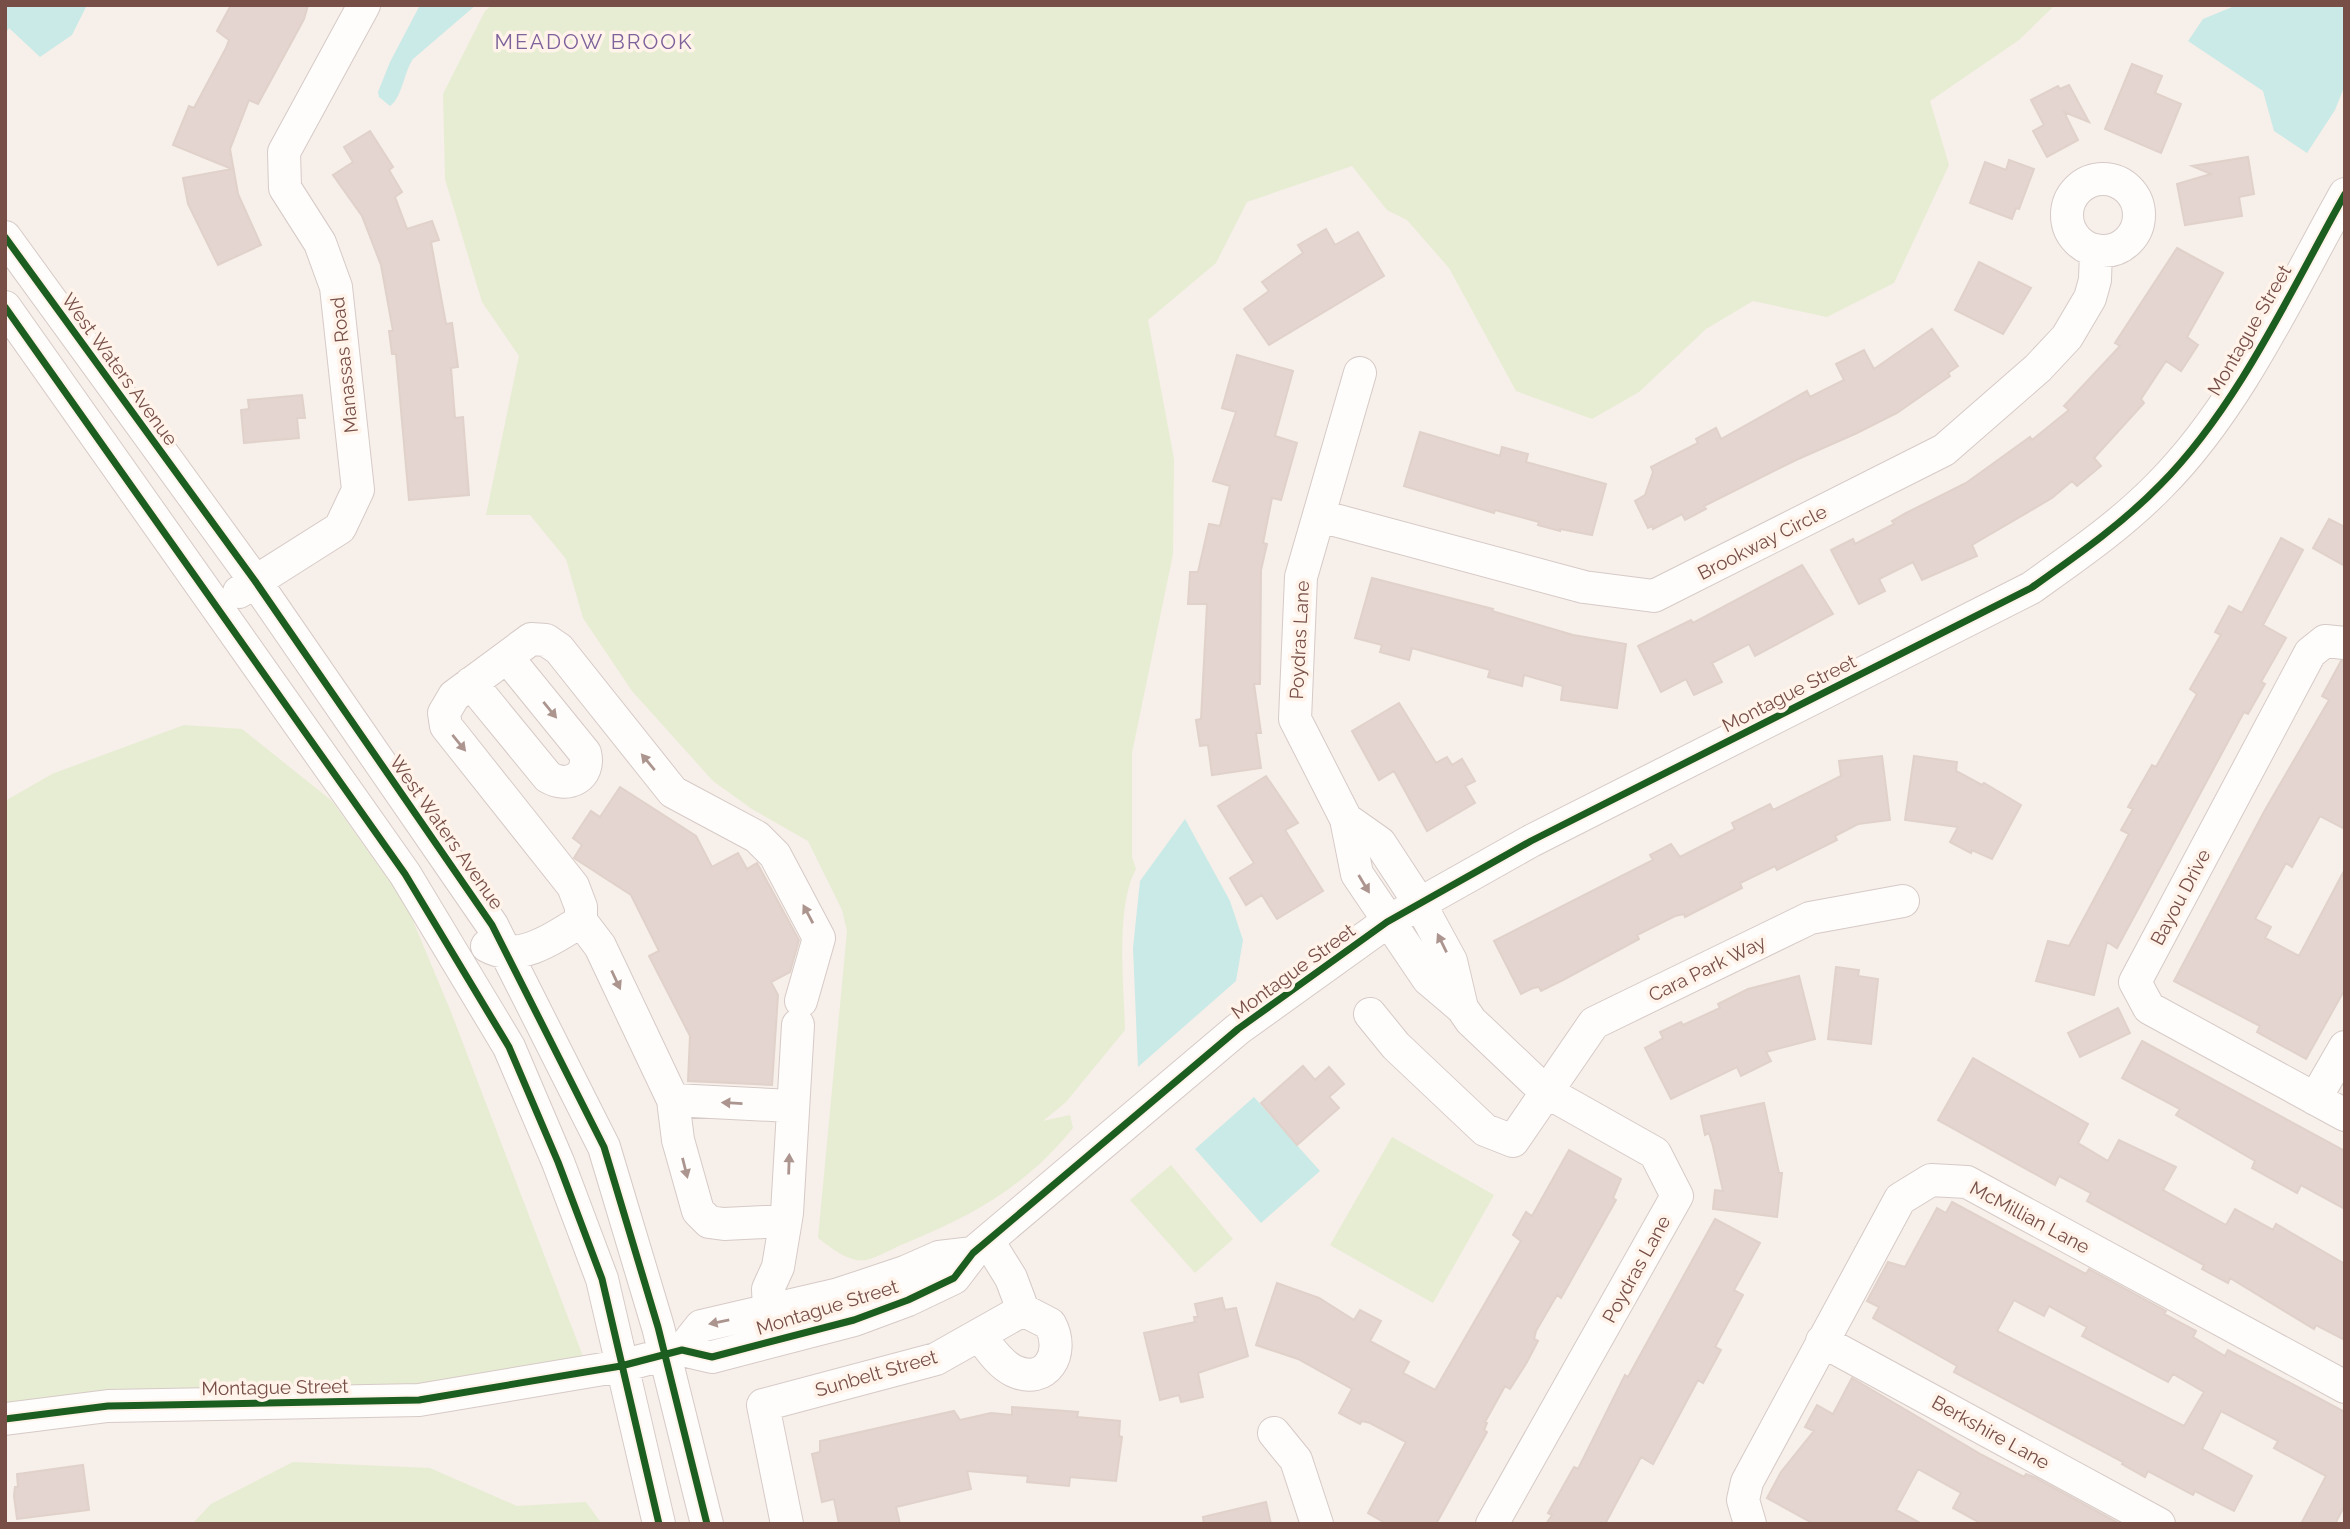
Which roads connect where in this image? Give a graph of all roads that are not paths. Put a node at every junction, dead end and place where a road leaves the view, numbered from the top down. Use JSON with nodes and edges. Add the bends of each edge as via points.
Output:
{"nodes":[{"id":1,"x":364,"y":5,"type":"edge"},
{"id":2,"x":2345,"y":194,"type":"edge"},
{"id":3,"x":5,"y":237,"type":"edge"},
{"id":4,"x":2096,"y":250,"type":"dead end"},
{"id":5,"x":5,"y":307,"type":"edge"},
{"id":6,"x":1360,"y":373,"type":"dead end"},
{"id":7,"x":1321,"y":516,"type":"junction"},
{"id":8,"x":255,"y":581,"type":"junction"},
{"id":9,"x":217,"y":607,"type":"junction"},
{"id":10,"x":2345,"y":643,"type":"edge"},
{"id":11,"x":507,"y":657,"type":"junction"},
{"id":12,"x":471,"y":683,"type":"junction"},
{"id":13,"x":309,"y":737,"type":"junction"},
{"id":14,"x":1346,"y":819,"type":"junction"},
{"id":15,"x":1903,"y":901,"type":"dead end"},
{"id":16,"x":1420,"y":904,"type":"junction"},
{"id":17,"x":582,"y":921,"type":"junction"},
{"id":18,"x":1387,"y":922,"type":"junction"},
{"id":19,"x":506,"y":953,"type":"junction"},
{"id":20,"x":1462,"y":1008,"type":"junction"},
{"id":21,"x":1370,"y":1014,"type":"dead end"},
{"id":22,"x":2345,"y":1047,"type":"edge"},
{"id":23,"x":1545,"y":1091,"type":"junction"},
{"id":24,"x":2315,"y":1099,"type":"junction"},
{"id":25,"x":673,"y":1100,"type":"junction"},
{"id":26,"x":791,"y":1106,"type":"junction"},
{"id":27,"x":2345,"y":1115,"type":"edge"},
{"id":28,"x":783,"y":1222,"type":"junction"},
{"id":29,"x":980,"y":1247,"type":"junction"},
{"id":30,"x":1023,"y":1310,"type":"junction"},
{"id":31,"x":769,"y":1311,"type":"junction"},
{"id":32,"x":979,"y":1335,"type":"junction"},
{"id":33,"x":1822,"y":1340,"type":"junction"},
{"id":34,"x":674,"y":1353,"type":"junction"},
{"id":35,"x":621,"y":1366,"type":"junction"},
{"id":36,"x":2345,"y":1387,"type":"edge"},
{"id":37,"x":5,"y":1419,"type":"edge"},
{"id":38,"x":1274,"y":1433,"type":"dead end"},
{"id":39,"x":659,"y":1524,"type":"edge"},
{"id":40,"x":707,"y":1524,"type":"edge"},
{"id":41,"x":788,"y":1524,"type":"edge"},
{"id":42,"x":1317,"y":1524,"type":"edge"},
{"id":43,"x":1492,"y":1524,"type":"edge"},
{"id":44,"x":1750,"y":1524,"type":"edge"},
{"id":45,"x":2159,"y":1524,"type":"edge"}],
"edges":[{"from":1,"to":8,"type":"street","name":"Manassas Road","via":[[284,152],[285,188],[320,243],[336,287],[358,490],[340,528]]},
{"from":2,"to":16,"type":"street","name":"Montague Street","via":[[2231,397],[2161,484],[2099,540],[2031,588],[1544,834]]},
{"from":3,"to":8,"type":"street","name":"West Waters Avenue"},
{"from":4,"to":7,"type":"street","name":"Brookway Circle","via":[[2090,298],[2067,337],[1944,450],[1654,596],[1584,587]]},
{"from":5,"to":9,"type":"street"},
{"from":6,"to":7,"type":"street","name":"Poydras Lane"},
{"from":7,"to":14,"type":"street","name":"Poydras Lane","via":[[1301,577],[1295,719]]},
{"from":8,"to":9,"type":"street","name":"Manassas Road"},
{"from":8,"to":19,"type":"street","name":"West Waters Avenue","via":[[492,925]]},
{"from":9,"to":13,"type":"street"},
{"from":10,"to":24,"type":"street","name":"Bayou Drive","via":[[2325,641],[2310,653],[2135,982],[2148,1008]]},
{"from":11,"to":12,"type":"street"},
{"from":11,"to":12,"type":"street","one_way":true,"via":[[585,753],[584,768],[576,779],[559,784],[548,777]]},
{"from":26,"to":11,"type":"street","one_way":true,"via":[[799,1013],[819,938],[775,856],[757,836],[673,792],[559,649],[546,640],[531,639]]},
{"from":12,"to":17,"type":"street","one_way":true,"via":[[454,696],[444,713],[446,726],[573,886]]},
{"from":13,"to":19,"type":"street","via":[[366,782],[472,935]]},
{"from":13,"to":35,"type":"street","via":[[405,874],[509,1047],[602,1279]]},
{"from":14,"to":16,"type":"street","name":"Poydras Lane","via":[[1380,843]]},
{"from":14,"to":18,"type":"street","name":"Poydras Lane","one_way":true,"via":[[1357,874]]},
{"from":15,"to":23,"type":"street","name":"Cara Park Way","via":[[1810,918],[1594,1023]]},
{"from":16,"to":18,"type":"street","name":"Montague Street"},
{"from":20,"to":16,"type":"street","name":"Poydras Lane","one_way":true,"via":[[1451,961]]},
{"from":17,"to":19,"type":"street","via":[[548,943]]},
{"from":17,"to":25,"type":"street","one_way":true,"via":[[600,946]]},
{"from":18,"to":20,"type":"street","name":"Poydras Lane","via":[[1428,979]]},
{"from":18,"to":29,"type":"street","name":"Montague Street","via":[[1238,1029]]},
{"from":19,"to":34,"type":"street","name":"West Waters Avenue","via":[[604,1147]]},
{"from":20,"to":23,"type":"street","name":"Poydras Lane"},
{"from":21,"to":23,"type":"street","name":"Cara Park Way","via":[[1396,1046],[1485,1129],[1513,1141]]},
{"from":22,"to":24,"type":"street"},
{"from":23,"to":43,"type":"street","name":"Poydras Lane","via":[[1655,1153],[1677,1196]]},
{"from":24,"to":27,"type":"street","name":"Bayou Drive"},
{"from":26,"to":25,"type":"street","one_way":true},
{"from":25,"to":28,"type":"street","one_way":true,"via":[[678,1140],[698,1211],[709,1222],[724,1224]]},
{"from":28,"to":26,"type":"street","one_way":true},
{"from":28,"to":31,"type":"street","via":[[778,1267],[768,1289]]},
{"from":29,"to":30,"type":"street","via":[[1012,1278]]},
{"from":29,"to":31,"type":"street","name":"Montague Street"},
{"from":29,"to":34,"type":"street","name":"Montague Street","via":[[954,1278],[854,1320],[712,1357]]},
{"from":30,"to":32,"type":"street","name":"Sunbelt Street"},
{"from":30,"to":32,"type":"street","via":[[1050,1324],[1058,1345],[1054,1358],[1036,1373],[1012,1370]]},
{"from":31,"to":34,"type":"street","name":"Montague Street","one_way":true,"via":[[701,1326]]},
{"from":32,"to":41,"type":"street","name":"Sunbelt Street","via":[[936,1359],[763,1405]]},
{"from":33,"to":36,"type":"street","name":"McMillian Lane","via":[[1900,1199],[1931,1180],[1967,1182]]},
{"from":33,"to":44,"type":"street","name":"McMillian Lane","via":[[1744,1491]]},
{"from":33,"to":45,"type":"street","name":"Berkshire Lane"},
{"from":34,"to":35,"type":"street","name":"Montague Street"},
{"from":34,"to":40,"type":"street","name":"West Waters Avenue"},
{"from":35,"to":37,"type":"street","name":"Montague Street","via":[[419,1400],[108,1406]]},
{"from":35,"to":39,"type":"street"},
{"from":38,"to":42,"type":"street","via":[[1296,1460]]}]}
